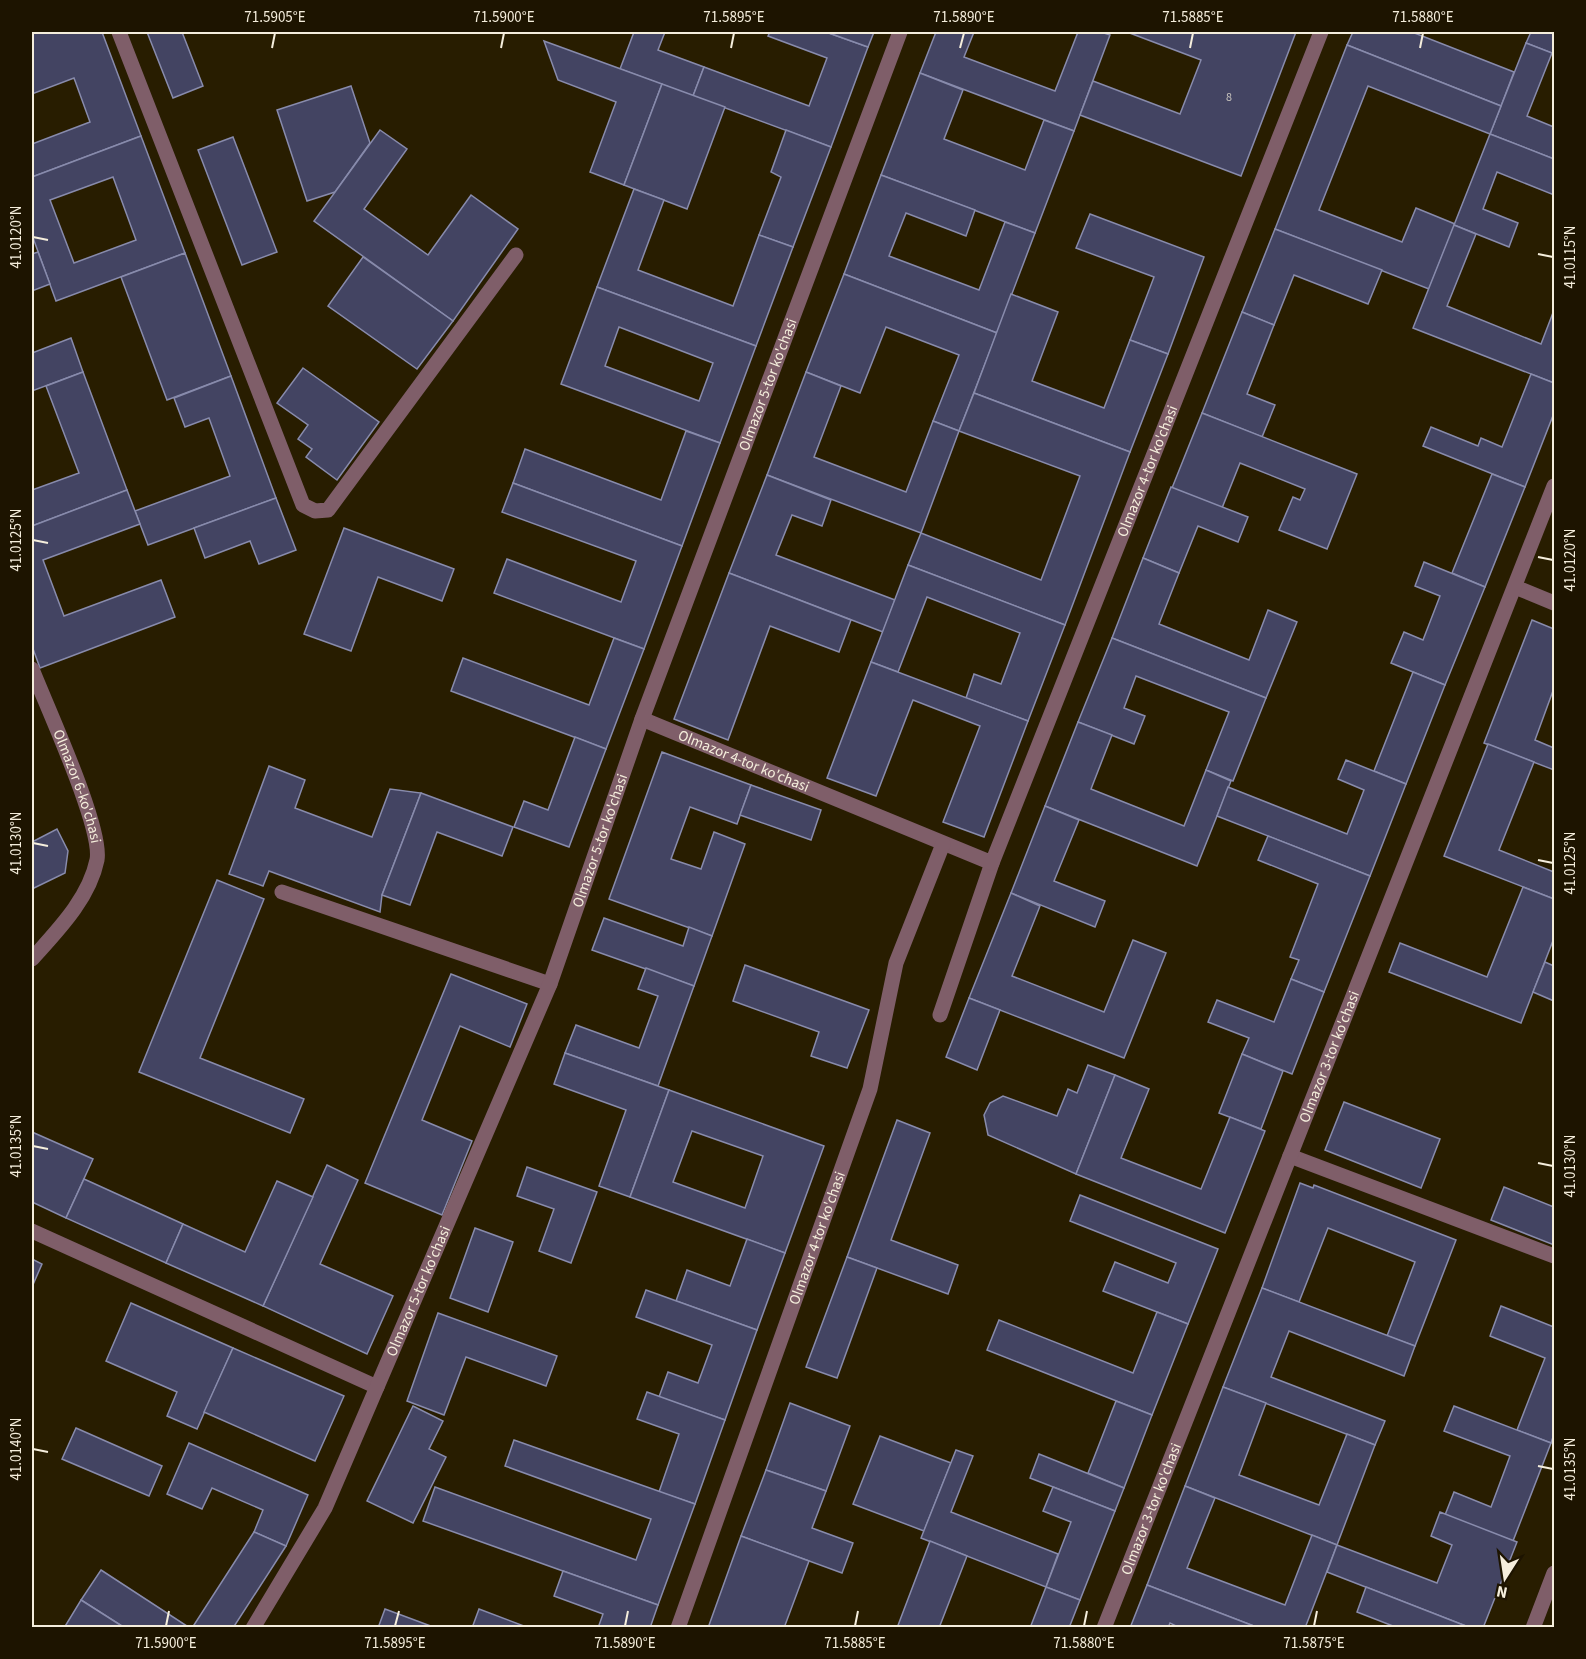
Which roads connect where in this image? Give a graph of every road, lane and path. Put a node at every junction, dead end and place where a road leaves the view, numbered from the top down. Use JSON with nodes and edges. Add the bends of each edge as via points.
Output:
{"nodes":[{"id":1,"x":119,"y":32,"type":"edge"},
{"id":2,"x":900,"y":32,"type":"edge"},
{"id":3,"x":1321,"y":32,"type":"edge"},
{"id":4,"x":516,"y":255,"type":"dead end"},
{"id":5,"x":1554,"y":486,"type":"edge"},
{"id":6,"x":1515,"y":587,"type":"junction"},
{"id":7,"x":1554,"y":603,"type":"edge"},
{"id":8,"x":32,"y":669,"type":"edge"},
{"id":9,"x":642,"y":719,"type":"junction"},
{"id":10,"x":943,"y":844,"type":"junction"},
{"id":11,"x":993,"y":863,"type":"junction"},
{"id":12,"x":282,"y":892,"type":"dead end"},
{"id":13,"x":32,"y":959,"type":"edge"},
{"id":14,"x":550,"y":984,"type":"junction"},
{"id":15,"x":940,"y":1014,"type":"dead end"},
{"id":16,"x":1290,"y":1156,"type":"junction"},
{"id":17,"x":32,"y":1231,"type":"edge"},
{"id":18,"x":1554,"y":1256,"type":"edge"},
{"id":19,"x":378,"y":1386,"type":"junction"},
{"id":20,"x":1554,"y":1573,"type":"edge"},
{"id":21,"x":253,"y":1628,"type":"edge"},
{"id":22,"x":678,"y":1628,"type":"edge"},
{"id":23,"x":1104,"y":1628,"type":"edge"},
{"id":24,"x":1533,"y":1628,"type":"edge"}],
"edges":[{"from":1,"to":4,"type":"street","via":[[303,505],[315,511],[328,510]]},
{"from":2,"to":9,"type":"street","name":"Olmazor 5-tor ko'chasi"},
{"from":3,"to":11,"type":"street","name":"Olmazor 4-tor ko'chasi"},
{"from":5,"to":6,"type":"street","name":"Olmazor 3-tor ko'chasi"},
{"from":6,"to":7,"type":"street"},
{"from":6,"to":16,"type":"street","name":"Olmazor 3-tor ko'chasi"},
{"from":8,"to":13,"type":"street","name":"Olmazor 6-ko'chasi","via":[[91,818],[98,858],[85,892]]},
{"from":9,"to":10,"type":"street","name":"Olmazor 4-tor ko'chasi"},
{"from":9,"to":14,"type":"street","name":"Olmazor 5-tor ko'chasi"},
{"from":10,"to":11,"type":"street","name":"Olmazor 4-tor ko'chasi"},
{"from":10,"to":22,"type":"street","name":"Olmazor 4-tor ko'chasi","via":[[896,963],[870,1089]]},
{"from":11,"to":15,"type":"street"},
{"from":12,"to":14,"type":"street"},
{"from":14,"to":19,"type":"street","name":"Olmazor 5-tor ko'chasi"},
{"from":16,"to":18,"type":"street"},
{"from":16,"to":23,"type":"street","name":"Olmazor 3-tor ko'chasi"},
{"from":17,"to":19,"type":"street"},
{"from":19,"to":21,"type":"street","name":"Olmazor 5-tor ko'chasi","via":[[325,1508]]},
{"from":20,"to":24,"type":"street"}]}
